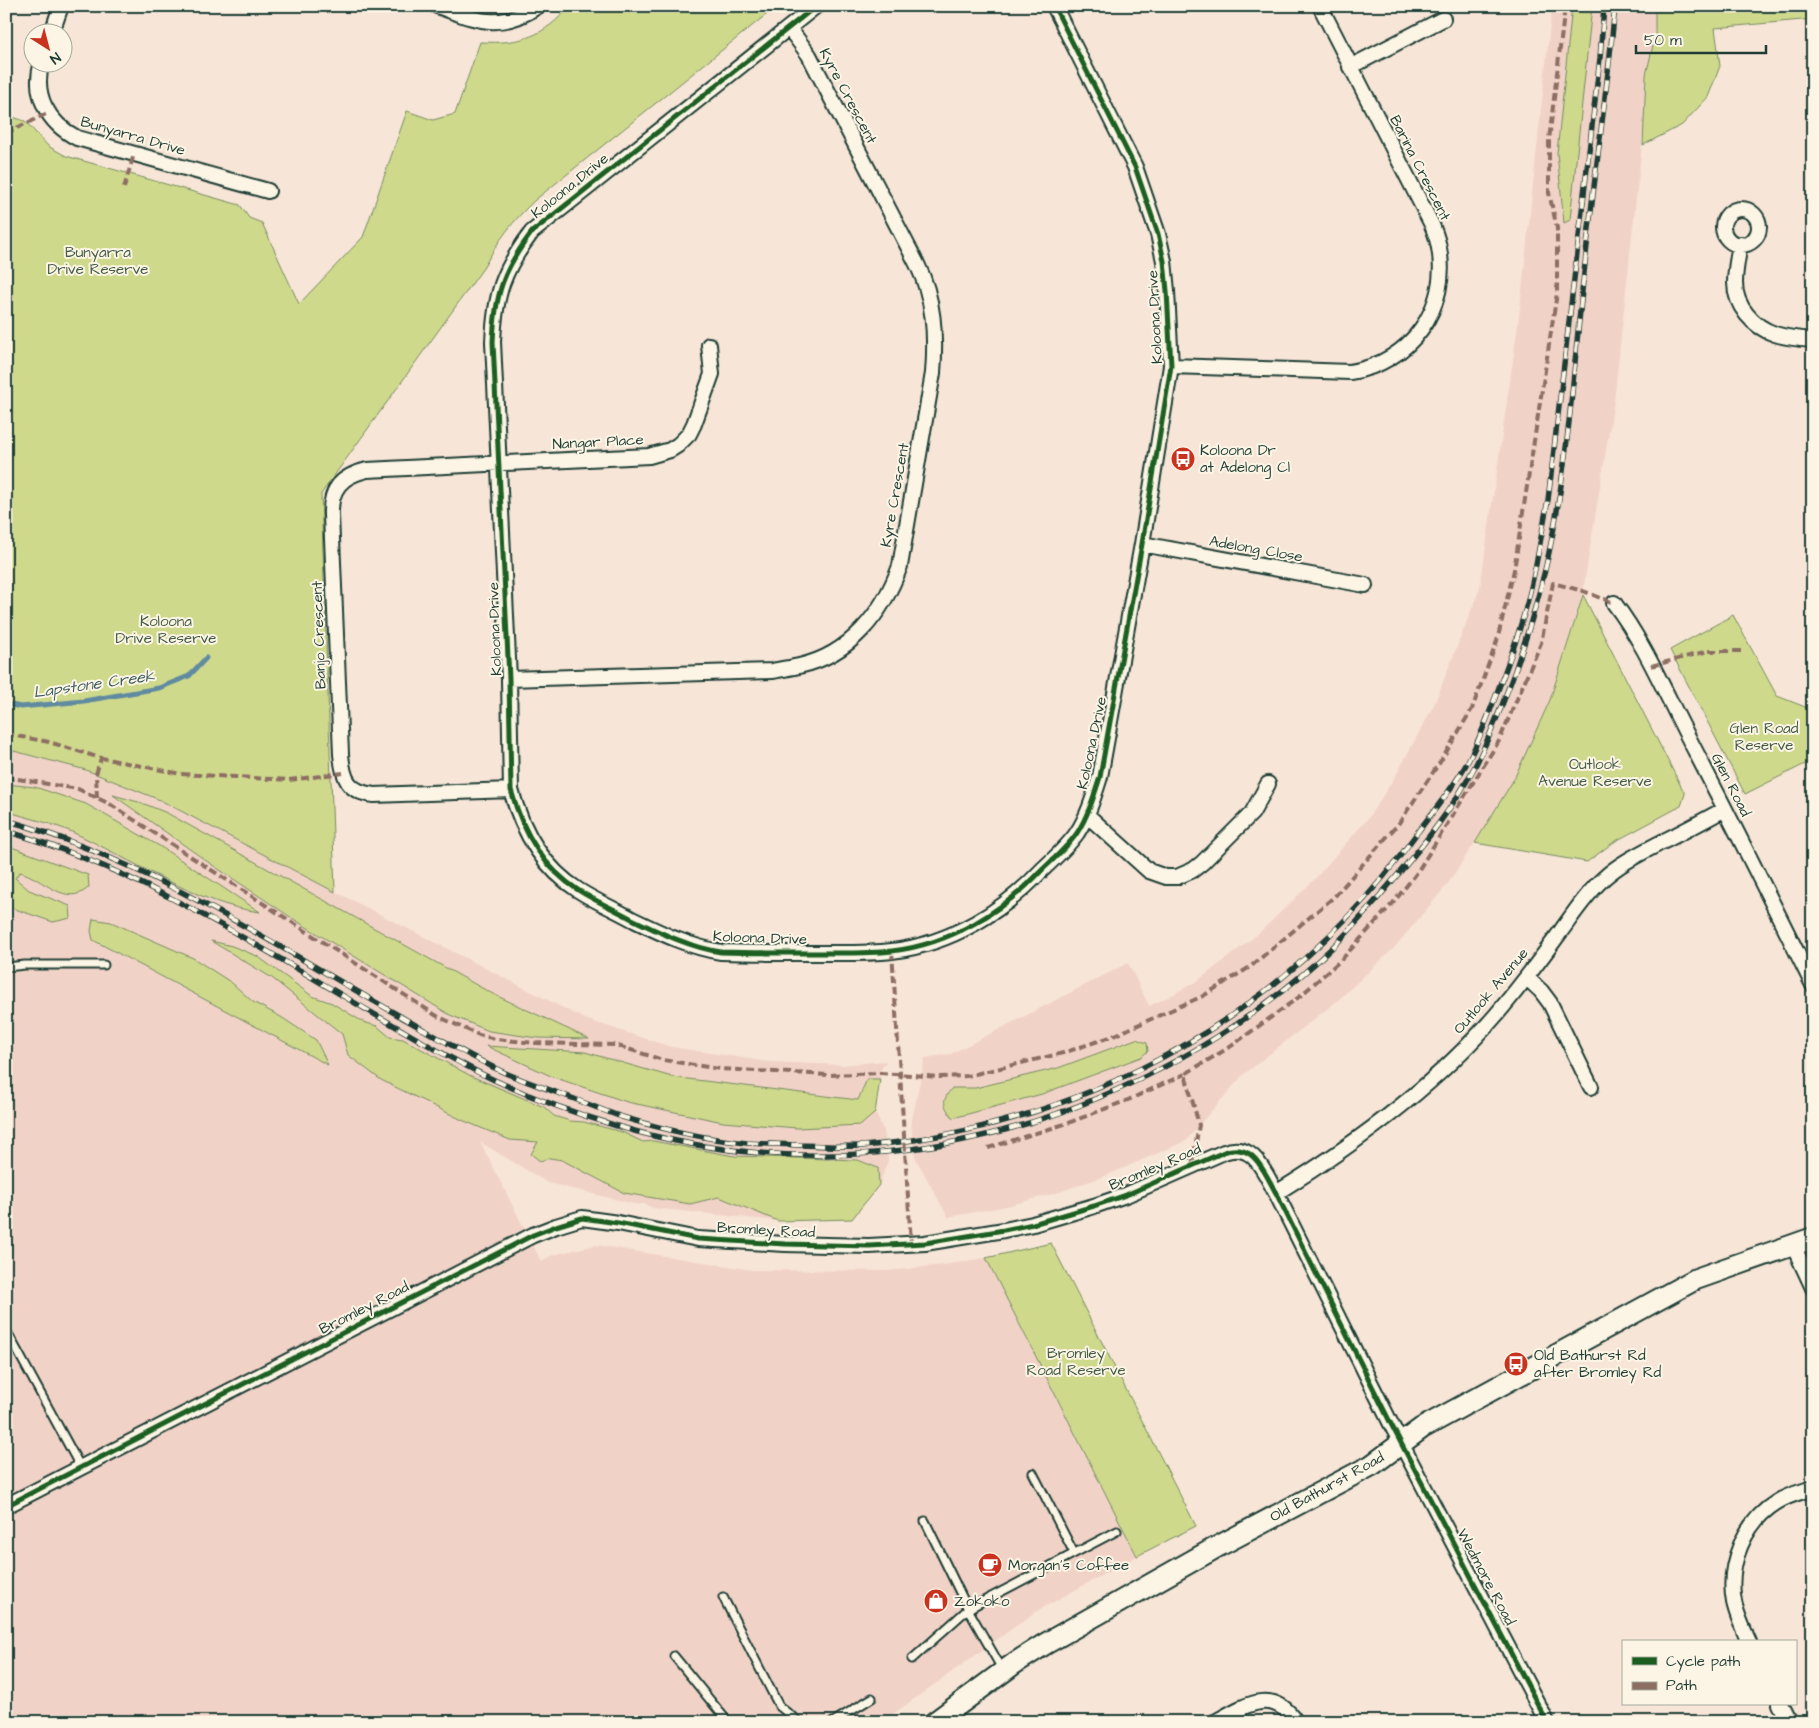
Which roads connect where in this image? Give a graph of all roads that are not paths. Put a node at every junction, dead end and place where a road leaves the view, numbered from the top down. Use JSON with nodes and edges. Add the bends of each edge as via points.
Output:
{"nodes":[{"id":1,"x":61,"y":6,"type":"edge"},
{"id":2,"x":437,"y":6,"type":"edge"},
{"id":3,"x":538,"y":6,"type":"edge"},
{"id":4,"x":816,"y":6,"type":"edge"},
{"id":5,"x":1054,"y":6,"type":"edge"},
{"id":6,"x":1320,"y":6,"type":"edge"},
{"id":7,"x":1443,"y":19,"type":"dead end"},
{"id":8,"x":55,"y":22,"type":"edge"},
{"id":9,"x":789,"y":28,"type":"junction"},
{"id":10,"x":1350,"y":67,"type":"junction"},
{"id":11,"x":39,"y":72,"type":"edge"},
{"id":12,"x":268,"y":191,"type":"dead end"},
{"id":13,"x":1740,"y":244,"type":"dead end"},
{"id":14,"x":1813,"y":340,"type":"edge"},
{"id":15,"x":710,"y":345,"type":"dead end"},
{"id":16,"x":1171,"y":366,"type":"junction"},
{"id":17,"x":500,"y":462,"type":"junction"},
{"id":18,"x":1142,"y":544,"type":"junction"},
{"id":19,"x":1365,"y":585,"type":"dead end"},
{"id":20,"x":1614,"y":603,"type":"dead end"},
{"id":21,"x":509,"y":679,"type":"junction"},
{"id":22,"x":1268,"y":784,"type":"dead end"},
{"id":23,"x":511,"y":790,"type":"junction"},
{"id":24,"x":1725,"y":809,"type":"junction"},
{"id":25,"x":1087,"y":816,"type":"junction"},
{"id":26,"x":104,"y":966,"type":"dead end"},
{"id":27,"x":6,"y":967,"type":"edge"},
{"id":28,"x":1527,"y":978,"type":"junction"},
{"id":29,"x":1813,"y":985,"type":"edge"},
{"id":30,"x":1591,"y":1087,"type":"dead end"},
{"id":31,"x":1276,"y":1193,"type":"junction"},
{"id":32,"x":1813,"y":1238,"type":"edge"},
{"id":33,"x":1793,"y":1245,"type":"junction"},
{"id":34,"x":1813,"y":1288,"type":"edge"},
{"id":35,"x":6,"y":1330,"type":"edge"},
{"id":36,"x":1402,"y":1444,"type":"junction"},
{"id":37,"x":82,"y":1468,"type":"junction"},
{"id":38,"x":1033,"y":1473,"type":"dead end"},
{"id":39,"x":1813,"y":1488,"type":"edge"},
{"id":40,"x":6,"y":1506,"type":"edge"},
{"id":41,"x":924,"y":1522,"type":"dead end"},
{"id":42,"x":1117,"y":1531,"type":"dead end"},
{"id":43,"x":1074,"y":1553,"type":"junction"},
{"id":44,"x":723,"y":1598,"type":"dead end"},
{"id":45,"x":968,"y":1609,"type":"junction"},
{"id":46,"x":1748,"y":1640,"type":"edge"},
{"id":47,"x":674,"y":1656,"type":"dead end"},
{"id":48,"x":912,"y":1658,"type":"dead end"},
{"id":49,"x":1003,"y":1672,"type":"junction"},
{"id":50,"x":872,"y":1698,"type":"dead end"},
{"id":51,"x":1781,"y":1706,"type":"edge"},
{"id":52,"x":728,"y":1722,"type":"edge"},
{"id":53,"x":799,"y":1722,"type":"edge"},
{"id":54,"x":833,"y":1722,"type":"edge"},
{"id":55,"x":935,"y":1722,"type":"edge"},
{"id":56,"x":1215,"y":1722,"type":"edge"},
{"id":57,"x":1296,"y":1722,"type":"edge"},
{"id":58,"x":1547,"y":1722,"type":"edge"},
{"id":59,"x":1789,"y":1722,"type":"edge"}],
"edges":[{"from":1,"to":8,"type":"street"},
{"from":2,"to":3,"type":"street","via":[[482,21],[496,22],[519,16]]},
{"from":4,"to":9,"type":"street","name":"Koloona Drive"},
{"from":5,"to":16,"type":"street","name":"Koloona Drive","via":[[1135,166],[1152,212],[1164,261]]},
{"from":6,"to":10,"type":"street","name":"Barina Crescent"},
{"from":7,"to":10,"type":"street"},
{"from":9,"to":17,"type":"street","name":"Koloona Drive","via":[[549,218],[520,248],[501,283],[494,322]]},
{"from":9,"to":21,"type":"street","name":"Kyre Crescent","via":[[809,55],[917,264],[932,312],[933,373],[900,566],[892,588],[867,625],[850,641],[832,654],[800,666],[772,671]]},
{"from":10,"to":16,"type":"street","name":"Barina Crescent","via":[[1432,225],[1439,247],[1440,283],[1424,326],[1392,357],[1365,370]]},
{"from":11,"to":12,"type":"street","name":"Bunyarra Drive","via":[[40,96],[52,120],[68,134]]},
{"from":13,"to":14,"type":"street","via":[[1736,290],[1746,314],[1757,325],[1774,334]]},
{"from":15,"to":17,"type":"street","name":"Nangar Place","via":[[712,374],[694,424],[684,440],[670,450],[649,456]]},
{"from":16,"to":18,"type":"street","name":"Koloona Drive"},
{"from":17,"to":21,"type":"street","name":"Koloona Drive"},
{"from":17,"to":23,"type":"street","name":"Banjo Crescent","via":[[358,472],[341,482],[332,495],[330,515],[342,767],[348,784],[359,792],[374,794]]},
{"from":18,"to":19,"type":"street","name":"Adelong Close"},
{"from":18,"to":25,"type":"street","name":"Koloona Drive","via":[[1100,777]]},
{"from":20,"to":24,"type":"street","name":"Glen Road","via":[[1637,639]]},
{"from":21,"to":23,"type":"street","name":"Koloona Drive"},
{"from":22,"to":25,"type":"street","via":[[1252,813],[1202,863],[1177,877],[1149,871]]},
{"from":23,"to":25,"type":"street","name":"Koloona Drive","via":[[520,819],[537,851],[563,878],[584,894],[661,934],[692,946],[721,952],[864,953],[919,946],[948,936],[986,917],[1012,899],[1068,844]]},
{"from":24,"to":28,"type":"street","name":"Outlook Avenue","via":[[1633,858],[1604,878]]},
{"from":24,"to":29,"type":"street","name":"Glen Road"},
{"from":26,"to":27,"type":"lane"},
{"from":28,"to":30,"type":"street","via":[[1550,1003]]},
{"from":28,"to":31,"type":"street","name":"Outlook Avenue","via":[[1480,1032],[1421,1088],[1346,1147]]},
{"from":31,"to":36,"type":"street","name":"Bromley Road"},
{"from":31,"to":37,"type":"street","name":"Bromley Road","via":[[1254,1157],[1235,1149],[1126,1195],[1079,1210],[1004,1230],[925,1243],[869,1246],[698,1239],[582,1218],[533,1235]]},
{"from":32,"to":33,"type":"main road","name":"Old Bathurst Road"},
{"from":33,"to":34,"type":"street"},
{"from":33,"to":36,"type":"main road","name":"Old Bathurst Road","via":[[1675,1290],[1422,1428]]},
{"from":35,"to":37,"type":"lane"},
{"from":36,"to":49,"type":"main road","name":"Old Bathurst Road","via":[[1372,1465],[1064,1632]]},
{"from":36,"to":58,"type":"street","name":"Wedmore Road"},
{"from":37,"to":40,"type":"street","name":"Bromley Road"},
{"from":38,"to":43,"type":"lane"},
{"from":39,"to":46,"type":"street","via":[[1786,1497],[1766,1509],[1744,1538],[1735,1562],[1732,1588],[1738,1617]]},
{"from":41,"to":45,"type":"lane"},
{"from":42,"to":43,"type":"lane"},
{"from":43,"to":45,"type":"lane"},
{"from":44,"to":53,"type":"lane","via":[[779,1706]]},
{"from":45,"to":48,"type":"lane"},
{"from":45,"to":49,"type":"lane"},
{"from":47,"to":52,"type":"lane"},
{"from":49,"to":55,"type":"main road","name":"Old Bathurst Road"},
{"from":50,"to":54,"type":"lane"},
{"from":51,"to":59,"type":"street"},
{"from":56,"to":57,"type":"street","via":[[1243,1706],[1271,1702],[1286,1709]]}]}
